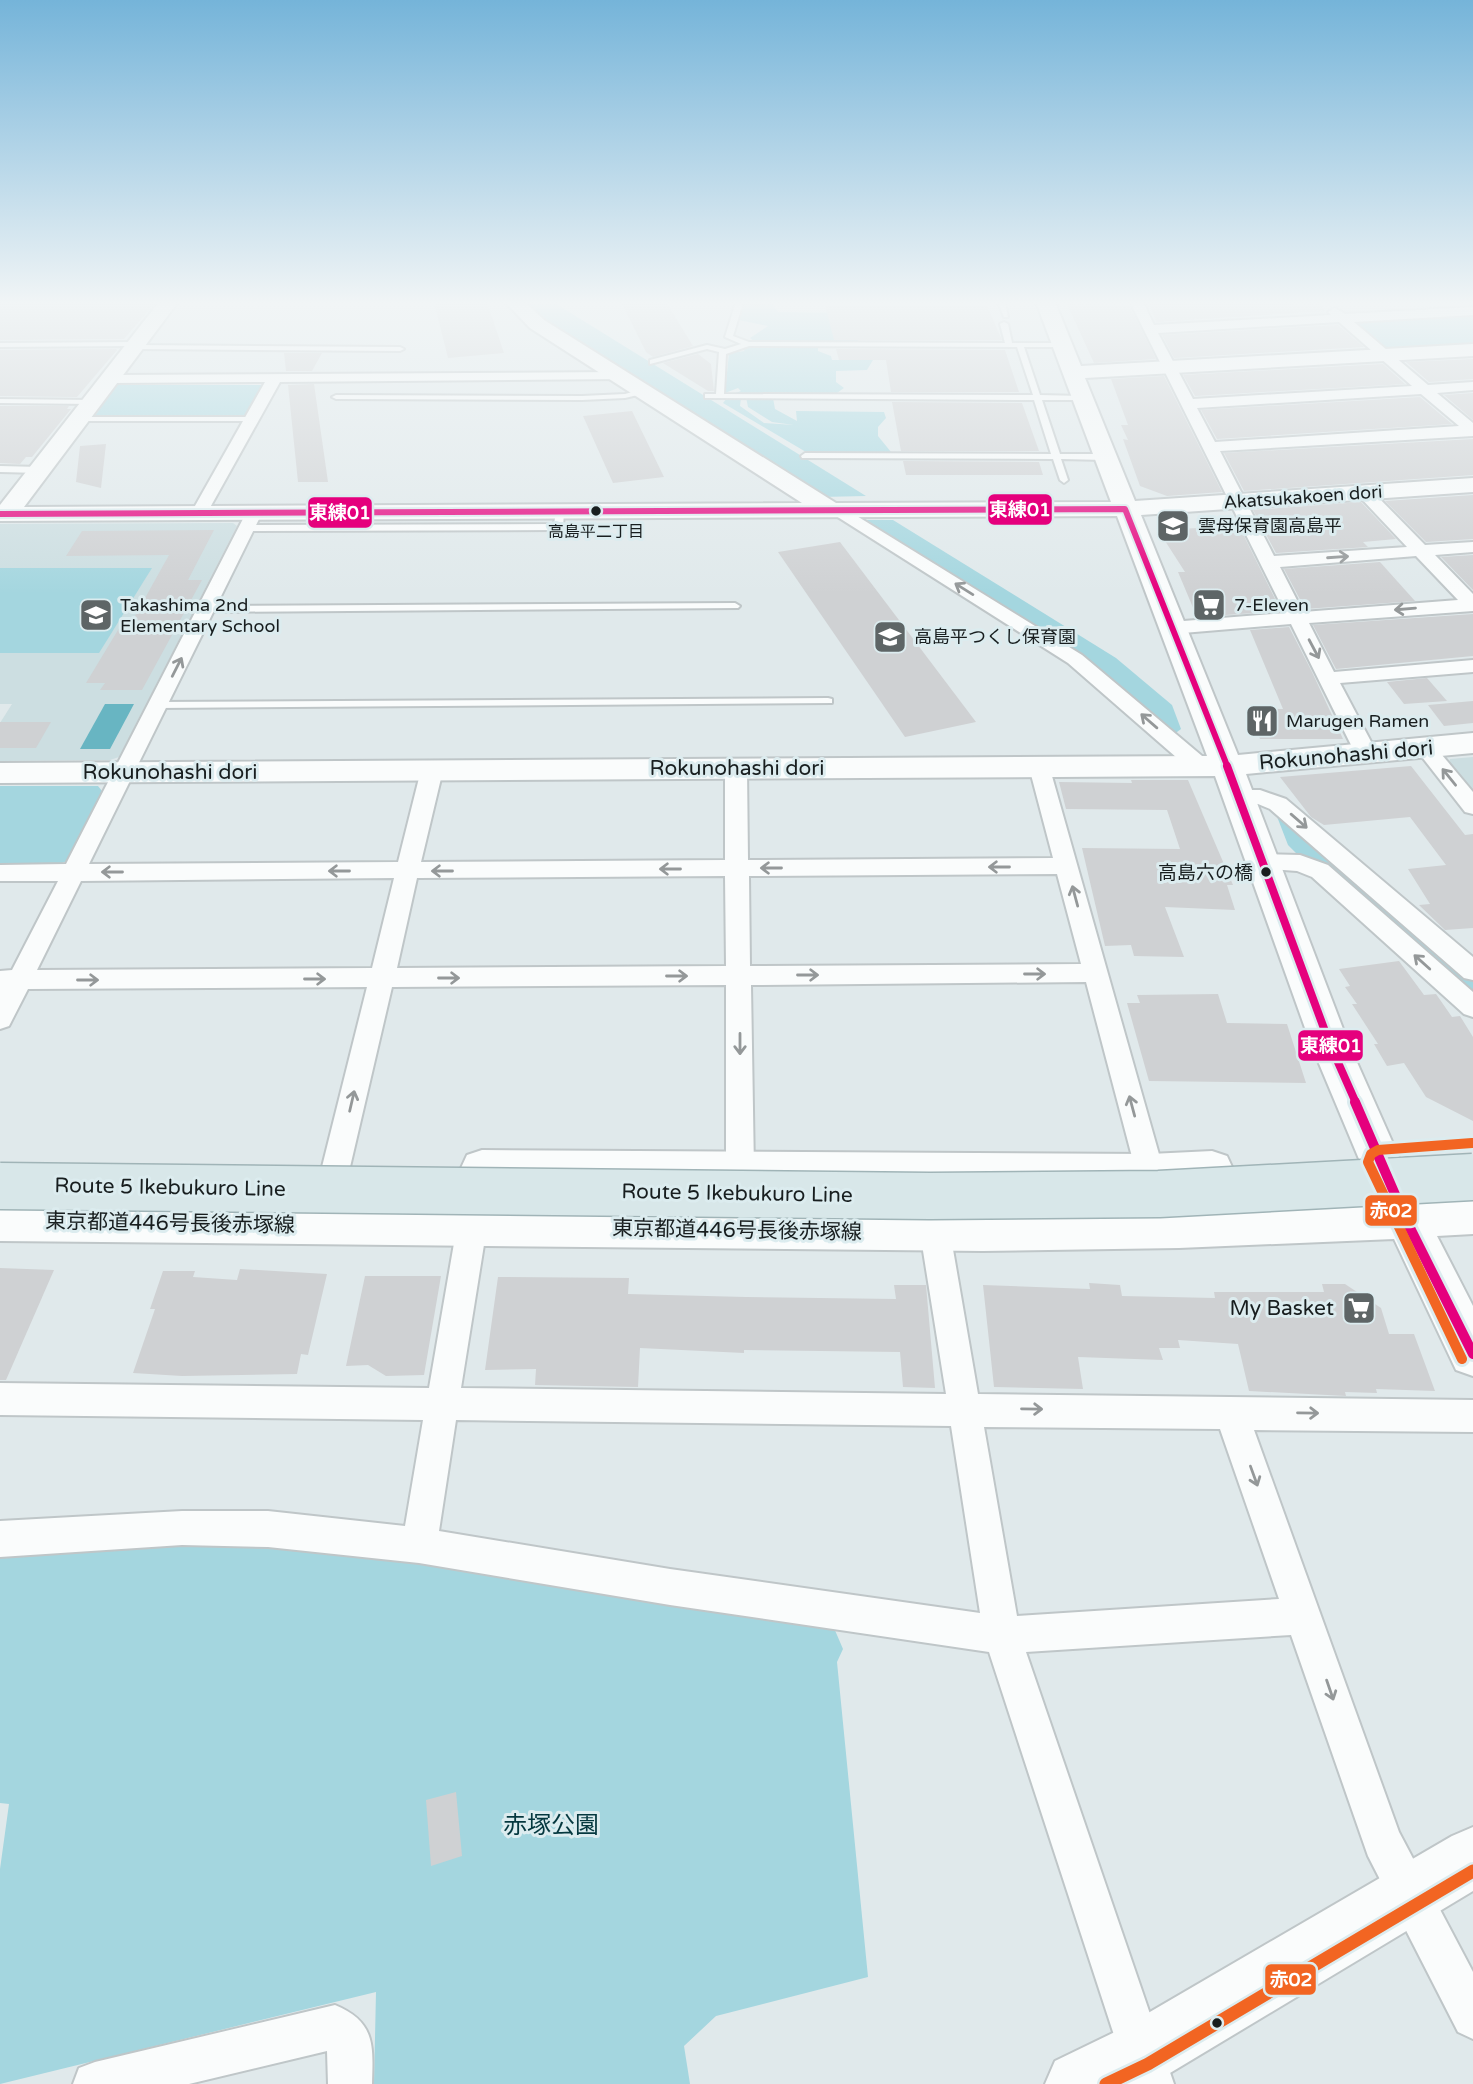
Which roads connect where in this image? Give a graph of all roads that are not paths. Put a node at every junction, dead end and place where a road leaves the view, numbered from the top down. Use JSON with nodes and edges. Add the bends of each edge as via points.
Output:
{"nodes":[{"id":1,"x":94,"y":399,"type":"edge"},
{"id":2,"x":263,"y":399,"type":"edge"},
{"id":3,"x":656,"y":399,"type":"edge"},
{"id":4,"x":1038,"y":399,"type":"edge"},
{"id":5,"x":1082,"y":399,"type":"edge"},
{"id":6,"x":1186,"y":399,"type":"edge"},
{"id":7,"x":1263,"y":399,"type":"edge"},
{"id":8,"x":1436,"y":399,"type":"edge"},
{"id":9,"x":0,"y":401,"type":"edge"},
{"id":10,"x":1189,"y":404,"type":"junction"},
{"id":11,"x":86,"y":410,"type":"junction"},
{"id":12,"x":252,"y":419,"type":"junction"},
{"id":13,"x":1473,"y":430,"type":"edge"},
{"id":14,"x":1211,"y":447,"type":"junction"},
{"id":15,"x":805,"y":456,"type":"dead end"},
{"id":16,"x":1056,"y":457,"type":"junction"},
{"id":17,"x":1105,"y":457,"type":"junction"},
{"id":18,"x":0,"y":469,"type":"edge"},
{"id":19,"x":40,"y":470,"type":"junction"},
{"id":20,"x":1063,"y":480,"type":"dead end"},
{"id":21,"x":1473,"y":485,"type":"edge"},
{"id":22,"x":1364,"y":492,"type":"junction"},
{"id":23,"x":1238,"y":501,"type":"junction"},
{"id":24,"x":1125,"y":509,"type":"junction"},
{"id":25,"x":835,"y":510,"type":"junction"},
{"id":26,"x":199,"y":513,"type":"junction"},
{"id":27,"x":3,"y":514,"type":"edge"},
{"id":28,"x":251,"y":521,"type":"junction"},
{"id":29,"x":1473,"y":547,"type":"edge"},
{"id":30,"x":1421,"y":551,"type":"junction"},
{"id":31,"x":1270,"y":562,"type":"junction"},
{"id":32,"x":1473,"y":604,"type":"edge"},
{"id":33,"x":735,"y":606,"type":"dead end"},
{"id":34,"x":206,"y":608,"type":"junction"},
{"id":35,"x":1298,"y":618,"type":"junction"},
{"id":36,"x":1171,"y":628,"type":"junction"},
{"id":37,"x":1473,"y":666,"type":"edge"},
{"id":38,"x":1330,"y":678,"type":"junction"},
{"id":39,"x":828,"y":701,"type":"dead end"},
{"id":40,"x":158,"y":705,"type":"junction"},
{"id":41,"x":1473,"y":743,"type":"edge"},
{"id":42,"x":1425,"y":748,"type":"junction"},
{"id":43,"x":1366,"y":753,"type":"junction"},
{"id":44,"x":1040,"y":766,"type":"junction"},
{"id":45,"x":1213,"y":766,"type":"junction"},
{"id":46,"x":736,"y":768,"type":"junction"},
{"id":47,"x":432,"y":770,"type":"junction"},
{"id":48,"x":124,"y":772,"type":"junction"},
{"id":49,"x":0,"y":773,"type":"edge"},
{"id":50,"x":1239,"y":797,"type":"junction"},
{"id":51,"x":1473,"y":807,"type":"edge"},
{"id":52,"x":1264,"y":862,"type":"junction"},
{"id":53,"x":1067,"y":866,"type":"junction"},
{"id":54,"x":738,"y":868,"type":"junction"},
{"id":55,"x":407,"y":871,"type":"junction"},
{"id":56,"x":0,"y":873,"type":"edge"},
{"id":57,"x":74,"y":873,"type":"junction"},
{"id":58,"x":1473,"y":971,"type":"edge"},
{"id":59,"x":1096,"y":973,"type":"junction"},
{"id":60,"x":739,"y":976,"type":"junction"},
{"id":61,"x":381,"y":978,"type":"junction"},
{"id":62,"x":10,"y":980,"type":"edge"},
{"id":63,"x":1473,"y":1007,"type":"edge"},
{"id":64,"x":0,"y":1019,"type":"edge"},
{"id":65,"x":1473,"y":1155,"type":"edge"},
{"id":66,"x":1380,"y":1162,"type":"junction"},
{"id":67,"x":0,"y":1163,"type":"edge"},
{"id":68,"x":336,"y":1167,"type":"junction"},
{"id":69,"x":740,"y":1171,"type":"junction"},
{"id":70,"x":1150,"y":1172,"type":"junction"},
{"id":71,"x":1473,"y":1177,"type":"edge"},
{"id":72,"x":0,"y":1186,"type":"edge"},
{"id":73,"x":1473,"y":1196,"type":"edge"},
{"id":74,"x":0,"y":1204,"type":"edge"},
{"id":75,"x":1473,"y":1215,"type":"edge"},
{"id":76,"x":1406,"y":1220,"type":"junction"},
{"id":77,"x":0,"y":1222,"type":"edge"},
{"id":78,"x":472,"y":1226,"type":"junction"},
{"id":79,"x":935,"y":1232,"type":"junction"},
{"id":80,"x":1473,"y":1354,"type":"edge"},
{"id":81,"x":0,"y":1399,"type":"edge"},
{"id":82,"x":443,"y":1403,"type":"junction"},
{"id":83,"x":964,"y":1409,"type":"junction"},
{"id":84,"x":1231,"y":1412,"type":"junction"},
{"id":85,"x":1473,"y":1416,"type":"edge"},
{"id":86,"x":0,"y":1539,"type":"edge"},
{"id":87,"x":419,"y":1545,"type":"junction"},
{"id":88,"x":1304,"y":1616,"type":"junction"},
{"id":89,"x":1002,"y":1635,"type":"junction"},
{"id":90,"x":1473,"y":1857,"type":"edge"},
{"id":91,"x":1408,"y":1896,"type":"junction"},
{"id":92,"x":1473,"y":2017,"type":"edge"},
{"id":93,"x":1147,"y":2068,"type":"edge"},
{"id":94,"x":95,"y":2084,"type":"edge"},
{"id":95,"x":350,"y":2084,"type":"edge"},
{"id":96,"x":1078,"y":2084,"type":"edge"}],
"edges":[{"from":1,"to":11,"type":"street"},
{"from":2,"to":12,"type":"street"},
{"from":3,"to":25,"type":"street"},
{"from":4,"to":16,"type":"lane"},
{"from":5,"to":17,"type":"street"},
{"from":6,"to":10,"type":"street"},
{"from":7,"to":10,"type":"street"},
{"from":8,"to":13,"type":"street"},
{"from":9,"to":11,"type":"lane"},
{"from":10,"to":14,"type":"street"},
{"from":11,"to":12,"type":"lane"},
{"from":11,"to":19,"type":"street"},
{"from":12,"to":26,"type":"street"},
{"from":13,"to":14,"type":"street"},
{"from":14,"to":23,"type":"street"},
{"from":15,"to":16,"type":"lane"},
{"from":16,"to":17,"type":"lane"},
{"from":16,"to":20,"type":"lane"},
{"from":17,"to":24,"type":"street"},
{"from":18,"to":19,"type":"lane"},
{"from":19,"to":27,"type":"street"},
{"from":21,"to":22,"type":"street","name":"Akatsukakoen dori"},
{"from":22,"to":23,"type":"street","name":"Akatsukakoen dori"},
{"from":22,"to":30,"type":"street"},
{"from":23,"to":24,"type":"street","name":"Akatsukakoen dori"},
{"from":23,"to":31,"type":"street"},
{"from":24,"to":25,"type":"street","name":"Akatsukakoen dori"},
{"from":24,"to":36,"type":"street"},
{"from":25,"to":28,"type":"street","name":"Akatsukakoen dori"},
{"from":45,"to":25,"type":"street","one_way":true,"via":[[1075,659]]},
{"from":26,"to":27,"type":"street","name":"Akatsukakoen dori"},
{"from":26,"to":28,"type":"street","name":"Akatsukakoen dori"},
{"from":28,"to":34,"type":"street"},
{"from":29,"to":30,"type":"street"},
{"from":31,"to":30,"type":"street","one_way":true},
{"from":30,"to":32,"type":"street"},
{"from":31,"to":35,"type":"street"},
{"from":32,"to":35,"type":"street","one_way":true},
{"from":33,"to":34,"type":"lane"},
{"from":40,"to":34,"type":"street","one_way":true},
{"from":35,"to":36,"type":"street"},
{"from":35,"to":38,"type":"street","one_way":true},
{"from":36,"to":45,"type":"street"},
{"from":37,"to":38,"type":"street"},
{"from":38,"to":43,"type":"street"},
{"from":39,"to":40,"type":"lane"},
{"from":40,"to":48,"type":"street"},
{"from":41,"to":42,"type":"street","name":"Rokunohashi dori"},
{"from":42,"to":43,"type":"street","name":"Rokunohashi dori"},
{"from":51,"to":42,"type":"street","one_way":true},
{"from":43,"to":45,"type":"street","name":"Rokunohashi dori"},
{"from":44,"to":45,"type":"street","name":"Rokunohashi dori"},
{"from":44,"to":46,"type":"street","name":"Rokunohashi dori"},
{"from":44,"to":53,"type":"street"},
{"from":45,"to":50,"type":"street"},
{"from":46,"to":47,"type":"street","name":"Rokunohashi dori"},
{"from":46,"to":54,"type":"street"},
{"from":47,"to":48,"type":"street","name":"Rokunohashi dori"},
{"from":47,"to":55,"type":"street"},
{"from":48,"to":49,"type":"street","name":"Rokunohashi dori"},
{"from":48,"to":57,"type":"street"},
{"from":50,"to":52,"type":"street"},
{"from":50,"to":58,"type":"street","one_way":true,"via":[[1260,797],[1278,804]]},
{"from":63,"to":52,"type":"street","one_way":true,"via":[[1320,871],[1300,863]]},
{"from":52,"to":66,"type":"street","via":[[1329,1042]]},
{"from":53,"to":54,"type":"street","one_way":true},
{"from":59,"to":53,"type":"street","one_way":true},
{"from":54,"to":55,"type":"street","one_way":true},
{"from":54,"to":60,"type":"street"},
{"from":55,"to":57,"type":"street","one_way":true},
{"from":55,"to":61,"type":"street"},
{"from":56,"to":57,"type":"street"},
{"from":57,"to":62,"type":"street"},
{"from":60,"to":59,"type":"street","one_way":true},
{"from":70,"to":59,"type":"street","one_way":true},
{"from":61,"to":60,"type":"street","one_way":true},
{"from":60,"to":69,"type":"street","one_way":true},
{"from":62,"to":61,"type":"street","one_way":true},
{"from":68,"to":61,"type":"street","one_way":true},
{"from":62,"to":64,"type":"street"},
{"from":65,"to":66,"type":"street"},
{"from":66,"to":70,"type":"street"},
{"from":66,"to":76,"type":"street"},
{"from":67,"to":68,"type":"street"},
{"from":68,"to":69,"type":"street"},
{"from":69,"to":70,"type":"street"},
{"from":71,"to":72,"type":"highway","name":"Route 5 Ikebukuro Line","bridge":true,"via":[[1159,1194]]},
{"from":73,"to":74,"type":"highway","name":"Route 5 Ikebukuro Line","via":[[1160,1213]]},
{"from":75,"to":76,"type":"street","name":"東京都道446号長後赤塚線"},
{"from":76,"to":79,"type":"street","name":"東京都道446号長後赤塚線","via":[[1167,1231]]},
{"from":76,"to":80,"type":"street"},
{"from":77,"to":78,"type":"street","name":"東京都道446号長後赤塚線"},
{"from":78,"to":79,"type":"street","name":"東京都道446号長後赤塚線"},
{"from":78,"to":82,"type":"street"},
{"from":79,"to":83,"type":"street"},
{"from":81,"to":82,"type":"street"},
{"from":82,"to":83,"type":"street"},
{"from":82,"to":87,"type":"street"},
{"from":83,"to":84,"type":"street","one_way":true},
{"from":83,"to":89,"type":"street"},
{"from":84,"to":85,"type":"street","one_way":true},
{"from":84,"to":88,"type":"street","one_way":true},
{"from":86,"to":87,"type":"street","via":[[182,1528],[268,1529]]},
{"from":87,"to":89,"type":"street"},
{"from":88,"to":89,"type":"street"},
{"from":88,"to":91,"type":"street","one_way":true,"via":[[1382,1842]]},
{"from":89,"to":93,"type":"street"},
{"from":90,"to":91,"type":"street"},
{"from":91,"to":92,"type":"street"},
{"from":91,"to":93,"type":"street"},
{"from":93,"to":96,"type":"street"},
{"from":94,"to":95,"type":"street","via":[[335,2027],[351,2044]]}]}
